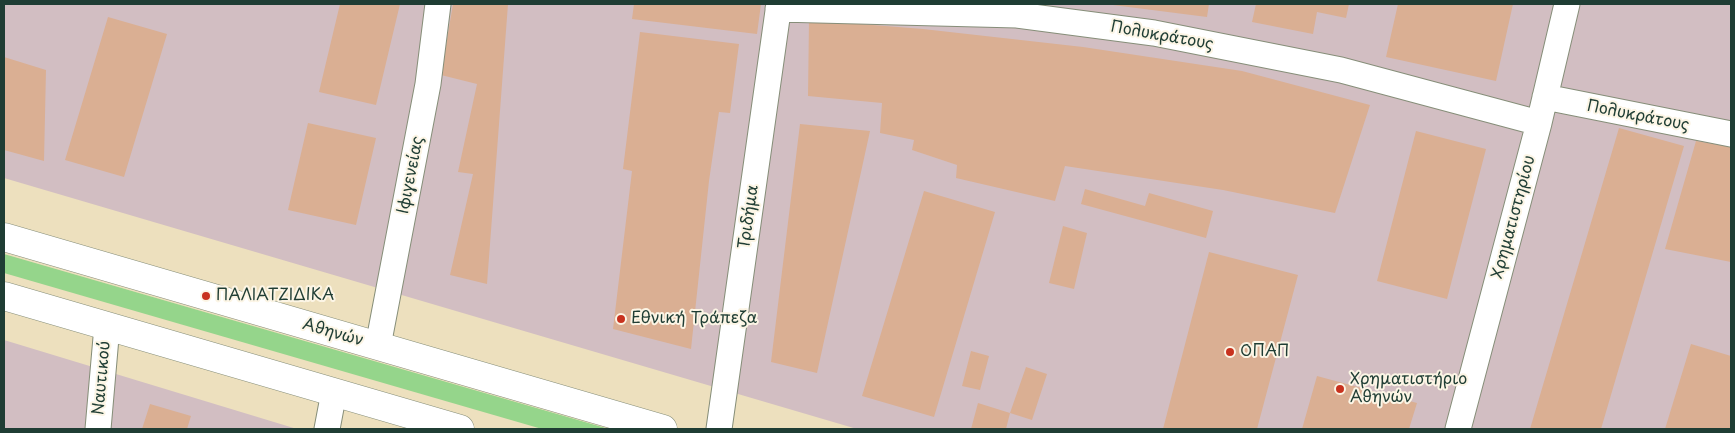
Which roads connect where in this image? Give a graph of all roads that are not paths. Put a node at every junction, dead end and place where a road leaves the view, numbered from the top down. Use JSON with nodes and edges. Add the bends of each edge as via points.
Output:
{"nodes":[{"id":1,"x":438,"y":4,"type":"edge"},
{"id":2,"x":1567,"y":4,"type":"edge"},
{"id":3,"x":778,"y":6,"type":"edge"},
{"id":4,"x":1066,"y":13,"type":"edge"},
{"id":5,"x":1545,"y":97,"type":"junction"},
{"id":6,"x":1539,"y":123,"type":"junction"},
{"id":7,"x":1731,"y":134,"type":"edge"},
{"id":8,"x":4,"y":237,"type":"edge"},
{"id":9,"x":4,"y":296,"type":"edge"},
{"id":10,"x":107,"y":326,"type":"junction"},
{"id":11,"x":378,"y":346,"type":"junction"},
{"id":12,"x":334,"y":392,"type":"junction"},
{"id":13,"x":98,"y":429,"type":"edge"},
{"id":14,"x":326,"y":429,"type":"edge"},
{"id":15,"x":460,"y":429,"type":"edge"},
{"id":16,"x":663,"y":429,"type":"edge"},
{"id":17,"x":718,"y":429,"type":"edge"},
{"id":18,"x":1458,"y":429,"type":"edge"}],
"edges":[{"from":1,"to":11,"type":"street","name":"Ιφιγενείας","via":[[428,84]]},
{"from":2,"to":5,"type":"street","name":"Χρηματιστηρίου"},
{"from":3,"to":4,"type":"street","name":"Πολυκράτους"},
{"from":3,"to":17,"type":"street","name":"Τριδήμα"},
{"from":4,"to":6,"type":"street","name":"Πολυκράτους","via":[[1340,70]]},
{"from":5,"to":6,"type":"street","name":"Χρηματιστηρίου"},
{"from":5,"to":7,"type":"street","name":"Πολυκράτους"},
{"from":6,"to":18,"type":"street","name":"Χρηματιστηρίου"},
{"from":8,"to":11,"type":"highway","name":"Αθηνών"},
{"from":9,"to":10,"type":"highway"},
{"from":10,"to":12,"type":"highway"},
{"from":10,"to":13,"type":"street","name":"Ναυτικού"},
{"from":11,"to":16,"type":"highway","name":"Αθηνών"},
{"from":12,"to":14,"type":"street"},
{"from":12,"to":15,"type":"highway"}]}
